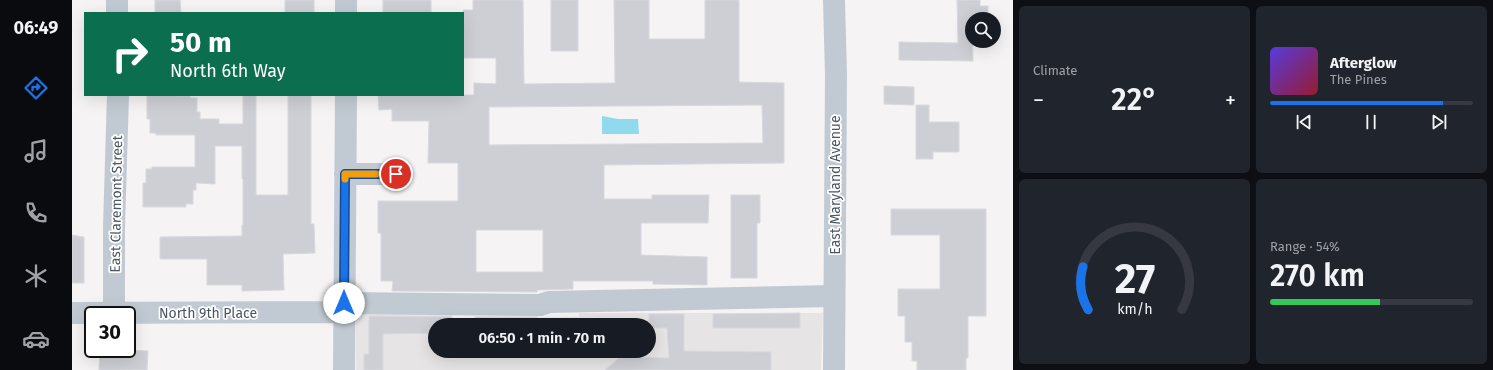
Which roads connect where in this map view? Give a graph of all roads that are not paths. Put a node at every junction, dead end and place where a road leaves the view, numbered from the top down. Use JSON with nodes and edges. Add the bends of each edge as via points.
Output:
{"nodes":[{"id":1,"x":117,"y":0,"type":"edge"},
{"id":2,"x":346,"y":0,"type":"edge"},
{"id":3,"x":834,"y":0,"type":"edge"},
{"id":4,"x":117,"y":12,"type":"edge"},
{"id":5,"x":346,"y":12,"type":"edge"},
{"id":6,"x":118,"y":96,"type":"edge"},
{"id":7,"x":346,"y":96,"type":"edge"},
{"id":8,"x":345,"y":174,"type":"junction"},
{"id":9,"x":396,"y":174,"type":"dead end"},
{"id":10,"x":834,"y":296,"type":"junction"},
{"id":11,"x":114,"y":306,"type":"edge"},
{"id":12,"x":344,"y":308,"type":"junction"},
{"id":13,"x":72,"y":313,"type":"edge"},
{"id":14,"x":84,"y":313,"type":"edge"},
{"id":15,"x":136,"y":313,"type":"edge"},
{"id":16,"x":344,"y":370,"type":"edge"},
{"id":17,"x":834,"y":370,"type":"edge"}],
"edges":[{"from":1,"to":4,"type":"street"},
{"from":2,"to":5,"type":"street"},
{"from":3,"to":10,"type":"street","name":"East Maryland Avenue"},
{"from":6,"to":11,"type":"street","name":"East Claremont Street"},
{"from":7,"to":8,"type":"street"},
{"from":8,"to":9,"type":"street"},
{"from":8,"to":12,"type":"street"},
{"from":10,"to":12,"type":"street","name":"North 9th Place"},
{"from":10,"to":17,"type":"street","name":"East Maryland Avenue"},
{"from":12,"to":15,"type":"street","name":"North 9th Place"},
{"from":12,"to":16,"type":"street"},
{"from":13,"to":14,"type":"street","name":"North 9th Place"}]}
